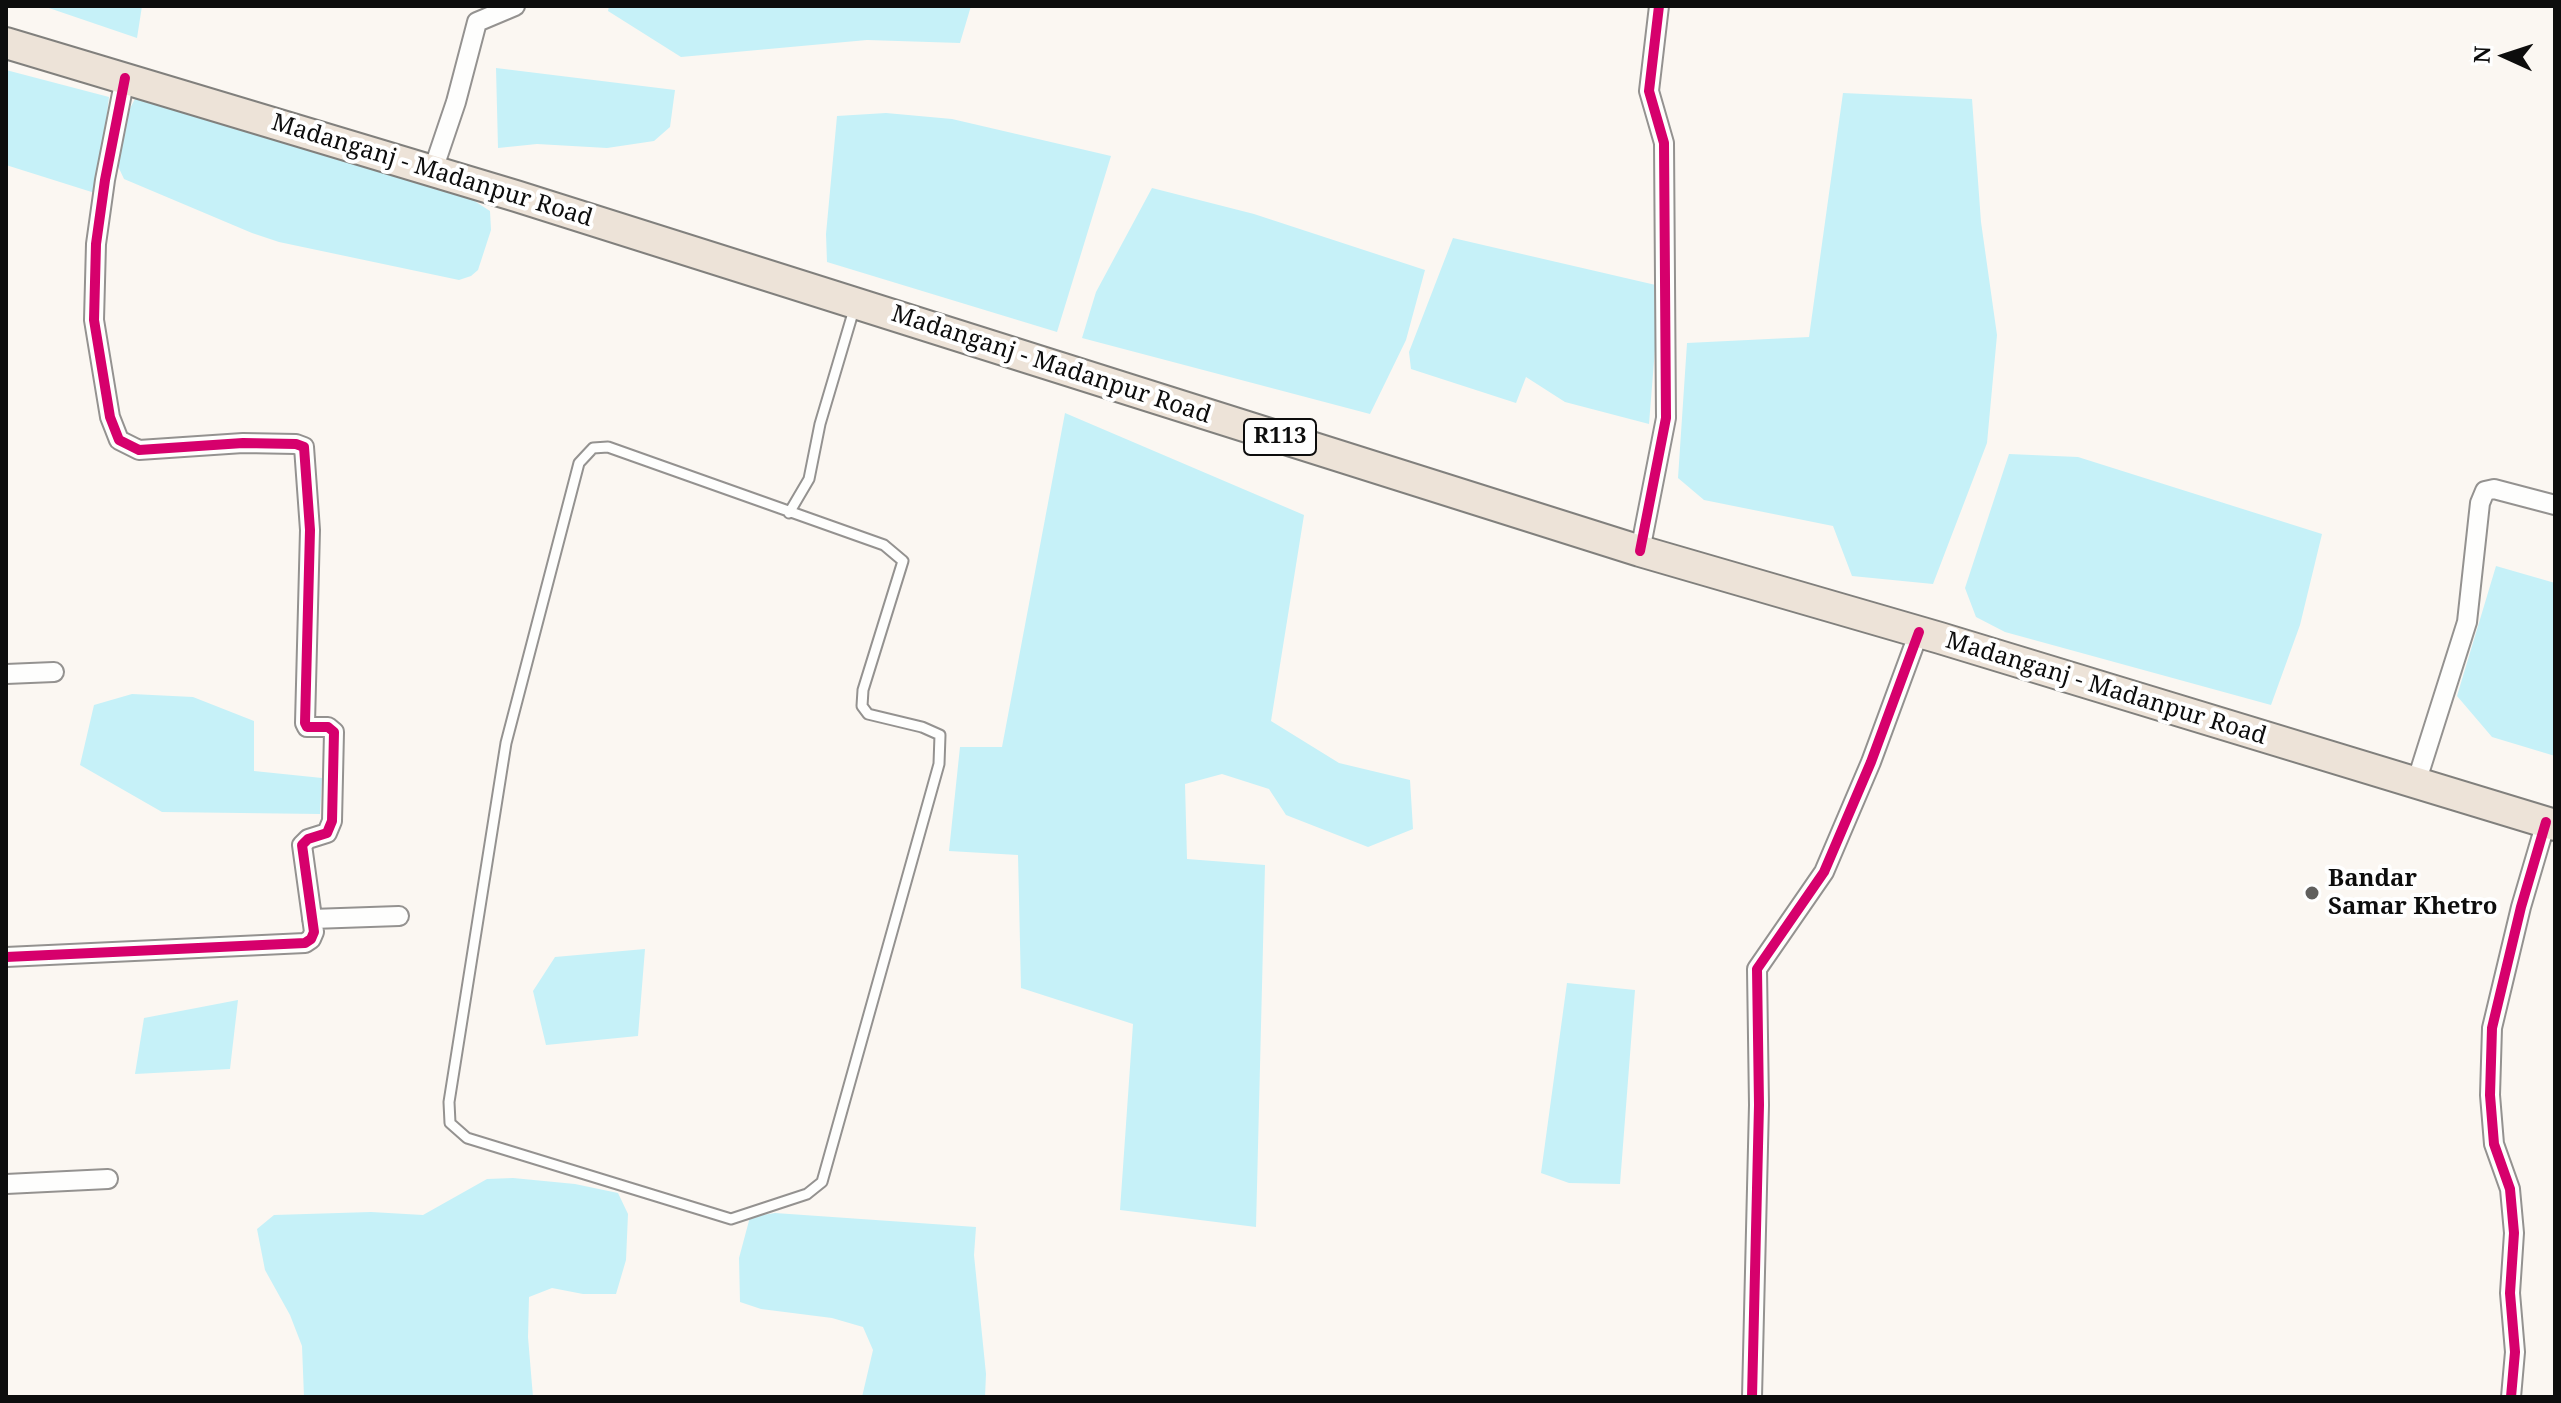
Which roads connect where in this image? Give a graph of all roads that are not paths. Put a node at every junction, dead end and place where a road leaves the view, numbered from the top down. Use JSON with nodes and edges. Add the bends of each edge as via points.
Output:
{"nodes":[{"id":1,"x":515,"y":6,"type":"edge"},
{"id":2,"x":1659,"y":6,"type":"edge"},
{"id":3,"x":6,"y":43,"type":"edge"},
{"id":4,"x":125,"y":78,"type":"junction"},
{"id":5,"x":433,"y":170,"type":"junction"},
{"id":6,"x":856,"y":303,"type":"junction"},
{"id":7,"x":2555,"y":505,"type":"edge"},
{"id":8,"x":789,"y":513,"type":"junction"},
{"id":9,"x":1640,"y":551,"type":"junction"},
{"id":10,"x":1919,"y":632,"type":"junction"},
{"id":11,"x":54,"y":672,"type":"dead end"},
{"id":12,"x":6,"y":674,"type":"edge"},
{"id":13,"x":2416,"y":783,"type":"junction"},
{"id":14,"x":2550,"y":823,"type":"edge"},
{"id":15,"x":399,"y":916,"type":"dead end"},
{"id":16,"x":312,"y":919,"type":"junction"},
{"id":17,"x":6,"y":957,"type":"edge"},
{"id":18,"x":108,"y":1179,"type":"dead end"},
{"id":19,"x":6,"y":1184,"type":"edge"},
{"id":20,"x":1752,"y":1397,"type":"edge"},
{"id":21,"x":2511,"y":1397,"type":"edge"}],
"edges":[{"from":1,"to":5,"type":"street","via":[[477,22]]},
{"from":2,"to":9,"type":"street","via":[[1649,91],[1664,143],[1666,418]]},
{"from":3,"to":4,"type":"main road","name":"Madanganj - Madanpur Road","number":"R113"},
{"from":4,"to":5,"type":"main road","name":"Madanganj - Madanpur Road","number":"R113"},
{"from":4,"to":16,"type":"street","via":[[96,244],[94,320],[110,417],[119,440],[139,450],[243,443],[304,447],[310,530],[305,723],[328,727],[335,739],[331,828],[302,845]]},
{"from":5,"to":6,"type":"main road","name":"Madanganj - Madanpur Road","number":"R113"},
{"from":6,"to":8,"type":"lane","via":[[809,479]]},
{"from":6,"to":9,"type":"main road","name":"Madanganj - Madanpur Road","number":"R113"},
{"from":7,"to":13,"type":"street","via":[[2485,491],[2467,622]]},
{"from":8,"to":8,"type":"lane","via":[[608,447],[593,448],[579,463],[506,743],[449,1102],[450,1123],[467,1138],[731,1219],[807,1194],[822,1182],[939,764],[940,735],[868,714],[862,706],[903,561],[884,545]]},
{"from":9,"to":10,"type":"main road","name":"Madanganj - Madanpur Road","number":"R113"},
{"from":10,"to":13,"type":"main road","name":"Madanganj - Madanpur Road","number":"R113"},
{"from":10,"to":20,"type":"street","via":[[1824,872],[1757,969]]},
{"from":11,"to":12,"type":"street"},
{"from":13,"to":14,"type":"main road","name":"Madanganj - Madanpur Road","number":"R113"},
{"from":14,"to":21,"type":"street","via":[[2521,907],[2492,1028],[2494,1144],[2510,1189],[2514,1233]]},
{"from":15,"to":16,"type":"street"},
{"from":16,"to":17,"type":"street","via":[[314,932],[305,943]]},
{"from":18,"to":19,"type":"street"}]}
